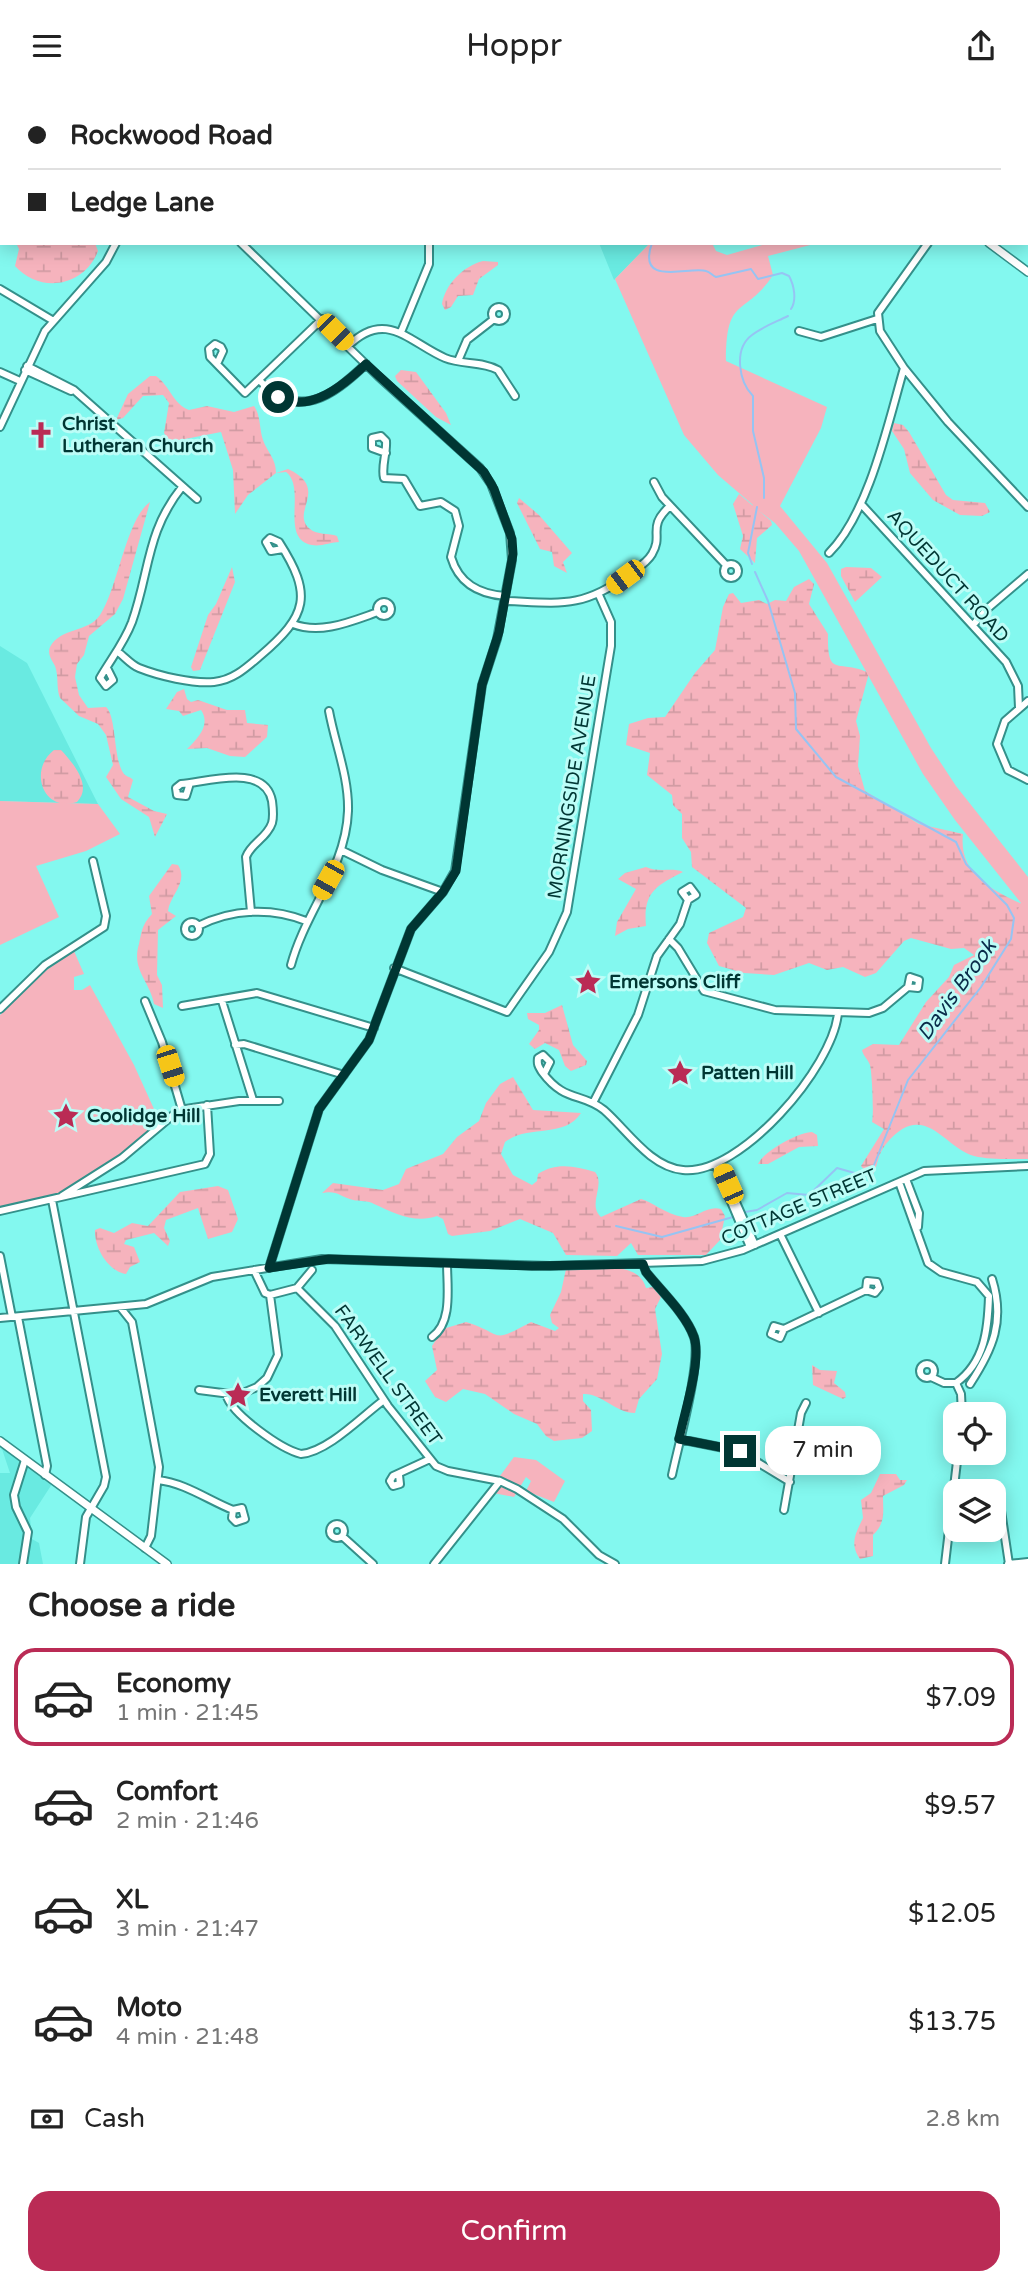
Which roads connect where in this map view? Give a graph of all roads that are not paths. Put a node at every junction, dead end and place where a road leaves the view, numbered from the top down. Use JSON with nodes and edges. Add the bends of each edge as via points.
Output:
{"nodes":[{"id":1,"x":115,"y":245,"type":"edge"},
{"id":2,"x":244,"y":245,"type":"edge"},
{"id":3,"x":429,"y":245,"type":"edge"},
{"id":4,"x":927,"y":245,"type":"edge"},
{"id":5,"x":992,"y":245,"type":"edge"},
{"id":6,"x":1028,"y":272,"type":"edge"},
{"id":7,"x":0,"y":289,"type":"edge"},
{"id":8,"x":322,"y":319,"type":"junction"},
{"id":9,"x":494,"y":319,"type":"dead end"},
{"id":10,"x":877,"y":319,"type":"junction"},
{"id":11,"x":52,"y":320,"type":"junction"},
{"id":12,"x":799,"y":331,"type":"dead end"},
{"id":13,"x":401,"y":332,"type":"junction"},
{"id":14,"x":348,"y":345,"type":"junction"},
{"id":15,"x":458,"y":361,"type":"junction"},
{"id":16,"x":217,"y":364,"type":"dead end"},
{"id":17,"x":366,"y":364,"type":"junction"},
{"id":18,"x":904,"y":367,"type":"junction"},
{"id":19,"x":26,"y":368,"type":"junction"},
{"id":20,"x":0,"y":372,"type":"edge"},
{"id":21,"x":259,"y":380,"type":"junction"},
{"id":22,"x":20,"y":381,"type":"junction"},
{"id":23,"x":515,"y":396,"type":"dead end"},
{"id":24,"x":0,"y":427,"type":"edge"},
{"id":25,"x":386,"y":453,"type":"dead end"},
{"id":26,"x":654,"y":482,"type":"dead end"},
{"id":27,"x":182,"y":487,"type":"junction"},
{"id":28,"x":197,"y":499,"type":"dead end"},
{"id":29,"x":862,"y":505,"type":"junction"},
{"id":30,"x":670,"y":506,"type":"junction"},
{"id":31,"x":1028,"y":507,"type":"edge"},
{"id":32,"x":283,"y":549,"type":"dead end"},
{"id":33,"x":829,"y":553,"type":"dead end"},
{"id":34,"x":726,"y":565,"type":"dead end"},
{"id":35,"x":1028,"y":574,"type":"edge"},
{"id":36,"x":599,"y":595,"type":"junction"},
{"id":37,"x":505,"y":599,"type":"junction"},
{"id":38,"x":378,"y":612,"type":"dead end"},
{"id":39,"x":293,"y":624,"type":"junction"},
{"id":40,"x":973,"y":625,"type":"junction"},
{"id":41,"x":118,"y":652,"type":"junction"},
{"id":42,"x":107,"y":668,"type":"dead end"},
{"id":43,"x":1028,"y":701,"type":"edge"},
{"id":44,"x":1019,"y":708,"type":"junction"},
{"id":45,"x":329,"y":711,"type":"dead end"},
{"id":46,"x":1028,"y":780,"type":"edge"},
{"id":47,"x":190,"y":783,"type":"dead end"},
{"id":48,"x":341,"y":850,"type":"junction"},
{"id":49,"x":93,"y":861,"type":"dead end"},
{"id":50,"x":443,"y":892,"type":"junction"},
{"id":51,"x":688,"y":900,"type":"dead end"},
{"id":52,"x":251,"y":912,"type":"junction"},
{"id":53,"x":306,"y":921,"type":"junction"},
{"id":54,"x":198,"y":926,"type":"dead end"},
{"id":55,"x":669,"y":939,"type":"junction"},
{"id":56,"x":290,"y":965,"type":"dead end"},
{"id":57,"x":394,"y":968,"type":"junction"},
{"id":58,"x":908,"y":987,"type":"dead end"},
{"id":59,"x":145,"y":1001,"type":"dead end"},
{"id":60,"x":222,"y":1001,"type":"junction"},
{"id":61,"x":182,"y":1006,"type":"dead end"},
{"id":62,"x":0,"y":1009,"type":"edge"},
{"id":63,"x":838,"y":1013,"type":"junction"},
{"id":64,"x":374,"y":1028,"type":"junction"},
{"id":65,"x":236,"y":1045,"type":"junction"},
{"id":66,"x":544,"y":1074,"type":"dead end"},
{"id":67,"x":344,"y":1075,"type":"junction"},
{"id":68,"x":254,"y":1100,"type":"junction"},
{"id":69,"x":279,"y":1101,"type":"dead end"},
{"id":70,"x":593,"y":1104,"type":"junction"},
{"id":71,"x":207,"y":1105,"type":"junction"},
{"id":72,"x":182,"y":1109,"type":"junction"},
{"id":73,"x":718,"y":1165,"type":"junction"},
{"id":74,"x":1028,"y":1166,"type":"edge"},
{"id":75,"x":903,"y":1181,"type":"junction"},
{"id":76,"x":54,"y":1200,"type":"junction"},
{"id":77,"x":0,"y":1211,"type":"edge"},
{"id":78,"x":780,"y":1234,"type":"junction"},
{"id":79,"x":752,"y":1246,"type":"junction"},
{"id":80,"x":0,"y":1256,"type":"edge"},
{"id":81,"x":447,"y":1263,"type":"junction"},
{"id":82,"x":643,"y":1264,"type":"junction"},
{"id":83,"x":269,"y":1268,"type":"junction"},
{"id":84,"x":254,"y":1270,"type":"junction"},
{"id":85,"x":312,"y":1270,"type":"dead end"},
{"id":86,"x":992,"y":1279,"type":"dead end"},
{"id":87,"x":298,"y":1288,"type":"junction"},
{"id":88,"x":866,"y":1290,"type":"dead end"},
{"id":89,"x":995,"y":1290,"type":"junction"},
{"id":90,"x":987,"y":1292,"type":"junction"},
{"id":91,"x":270,"y":1295,"type":"junction"},
{"id":92,"x":120,"y":1307,"type":"junction"},
{"id":93,"x":73,"y":1311,"type":"junction"},
{"id":94,"x":819,"y":1313,"type":"junction"},
{"id":95,"x":15,"y":1317,"type":"junction"},
{"id":96,"x":0,"y":1318,"type":"edge"},
{"id":97,"x":784,"y":1329,"type":"dead end"},
{"id":98,"x":988,"y":1334,"type":"junction"},
{"id":99,"x":996,"y":1336,"type":"junction"},
{"id":100,"x":432,"y":1337,"type":"dead end"},
{"id":101,"x":974,"y":1362,"type":"junction"},
{"id":102,"x":981,"y":1366,"type":"junction"},
{"id":103,"x":931,"y":1377,"type":"dead end"},
{"id":104,"x":956,"y":1383,"type":"junction"},
{"id":105,"x":970,"y":1384,"type":"dead end"},
{"id":106,"x":200,"y":1390,"type":"dead end"},
{"id":107,"x":226,"y":1394,"type":"junction"},
{"id":108,"x":238,"y":1395,"type":"junction"},
{"id":109,"x":384,"y":1399,"type":"junction"},
{"id":110,"x":961,"y":1402,"type":"edge"},
{"id":111,"x":806,"y":1403,"type":"dead end"},
{"id":112,"x":231,"y":1405,"type":"junction"},
{"id":113,"x":679,"y":1439,"type":"junction"},
{"id":114,"x":0,"y":1441,"type":"edge"},
{"id":115,"x":430,"y":1459,"type":"junction"},
{"id":116,"x":25,"y":1460,"type":"junction"},
{"id":117,"x":957,"y":1465,"type":"edge"},
{"id":118,"x":45,"y":1475,"type":"junction"},
{"id":119,"x":672,"y":1475,"type":"dead end"},
{"id":120,"x":391,"y":1478,"type":"dead end"},
{"id":121,"x":158,"y":1480,"type":"junction"},
{"id":122,"x":500,"y":1481,"type":"junction"},
{"id":123,"x":790,"y":1482,"type":"junction"},
{"id":124,"x":90,"y":1506,"type":"junction"},
{"id":125,"x":233,"y":1510,"type":"dead end"},
{"id":126,"x":784,"y":1510,"type":"dead end"},
{"id":127,"x":342,"y":1536,"type":"dead end"},
{"id":128,"x":1005,"y":1542,"type":"edge"},
{"id":129,"x":145,"y":1548,"type":"junction"},
{"id":130,"x":606,"y":1562,"type":"edge"},
{"id":131,"x":1028,"y":1562,"type":"edge"},
{"id":132,"x":23,"y":1564,"type":"edge"},
{"id":133,"x":80,"y":1564,"type":"edge"},
{"id":134,"x":167,"y":1564,"type":"edge"},
{"id":135,"x":373,"y":1564,"type":"edge"},
{"id":136,"x":433,"y":1564,"type":"edge"},
{"id":137,"x":615,"y":1564,"type":"edge"},
{"id":138,"x":945,"y":1564,"type":"edge"},
{"id":139,"x":1008,"y":1564,"type":"edge"}],
"edges":[{"from":1,"to":11,"type":"street","via":[[102,267]]},
{"from":2,"to":8,"type":"street"},
{"from":3,"to":13,"type":"street","via":[[429,264]]},
{"from":4,"to":10,"type":"street","via":[[881,306]]},
{"from":5,"to":6,"type":"main road"},
{"from":7,"to":11,"type":"street"},
{"from":8,"to":14,"type":"street"},
{"from":8,"to":21,"type":"street"},
{"from":9,"to":15,"type":"street","via":[[467,340]]},
{"from":10,"to":12,"type":"street","via":[[821,337]]},
{"from":10,"to":18,"type":"street","via":[[886,343]]},
{"from":11,"to":19,"type":"street"},
{"from":13,"to":14,"type":"street","via":[[374,330]]},
{"from":13,"to":15,"type":"street"},
{"from":14,"to":17,"type":"street"},
{"from":15,"to":23,"type":"street","via":[[498,370]]},
{"from":16,"to":21,"type":"street","via":[[245,393]]},
{"from":17,"to":21,"type":"street","via":[[342,385],[302,403],[281,400]]},
{"from":17,"to":37,"type":"street","via":[[489,480],[512,539]]},
{"from":18,"to":29,"type":"street"},
{"from":18,"to":31,"type":"street","via":[[948,422]]},
{"from":19,"to":22,"type":"street"},
{"from":19,"to":27,"type":"street","via":[[79,395]]},
{"from":20,"to":22,"type":"street"},
{"from":22,"to":24,"type":"street"},
{"from":25,"to":37,"type":"street","via":[[384,478],[404,479],[420,506],[441,502],[455,511],[459,526],[451,557],[469,586]]},
{"from":26,"to":30,"type":"street"},
{"from":27,"to":28,"type":"street"},
{"from":27,"to":41,"type":"street","via":[[157,524],[134,615]]},
{"from":29,"to":33,"type":"street","via":[[845,537]]},
{"from":29,"to":40,"type":"street","name":"AQUEDUCT ROAD"},
{"from":30,"to":34,"type":"street"},
{"from":30,"to":36,"type":"street","via":[[656,522],[650,557]]},
{"from":32,"to":39,"type":"street","via":[[302,587]]},
{"from":35,"to":40,"type":"street"},
{"from":36,"to":37,"type":"street","via":[[571,603]]},
{"from":36,"to":57,"type":"street","name":"MORNINGSIDE AVENUE","via":[[610,617],[611,639],[569,904],[549,952],[507,1012]]},
{"from":37,"to":50,"type":"street","via":[[482,685],[459,859]]},
{"from":38,"to":39,"type":"street","via":[[326,627]]},
{"from":39,"to":41,"type":"street","via":[[246,667],[221,681],[141,669]]},
{"from":40,"to":44,"type":"street","name":"AQUEDUCT ROAD","via":[[1015,677]]},
{"from":41,"to":42,"type":"street"},
{"from":43,"to":44,"type":"street"},
{"from":44,"to":46,"type":"street","via":[[1005,722],[997,744],[1009,770]]},
{"from":45,"to":48,"type":"street","via":[[347,789]]},
{"from":47,"to":52,"type":"street","via":[[248,778],[269,792],[272,822],[245,862]]},
{"from":48,"to":50,"type":"street"},
{"from":48,"to":53,"type":"street"},
{"from":49,"to":62,"type":"street","via":[[106,916],[104,927],[50,961]]},
{"from":50,"to":57,"type":"street","via":[[413,925]]},
{"from":51,"to":55,"type":"street","via":[[683,919]]},
{"from":52,"to":53,"type":"street"},
{"from":52,"to":54,"type":"street"},
{"from":53,"to":56,"type":"street"},
{"from":55,"to":63,"type":"street","via":[[708,994],[775,1010]]},
{"from":55,"to":70,"type":"street","via":[[657,955],[638,1015]]},
{"from":57,"to":64,"type":"street"},
{"from":58,"to":63,"type":"street","via":[[874,1012]]},
{"from":59,"to":72,"type":"street","via":[[158,1023]]},
{"from":60,"to":61,"type":"street"},
{"from":60,"to":64,"type":"street","via":[[262,994]]},
{"from":60,"to":65,"type":"street"},
{"from":63,"to":73,"type":"street","via":[[807,1084],[741,1149]]},
{"from":64,"to":67,"type":"street"},
{"from":65,"to":67,"type":"street"},
{"from":65,"to":68,"type":"street"},
{"from":66,"to":70,"type":"street","via":[[562,1094]]},
{"from":67,"to":83,"type":"street","via":[[314,1121]]},
{"from":68,"to":69,"type":"street"},
{"from":68,"to":71,"type":"street"},
{"from":70,"to":73,"type":"street","via":[[671,1167],[689,1171]]},
{"from":71,"to":72,"type":"street"},
{"from":71,"to":76,"type":"street","via":[[207,1163]]},
{"from":72,"to":76,"type":"street","via":[[122,1158]]},
{"from":73,"to":79,"type":"street"},
{"from":74,"to":75,"type":"street","name":"COTTAGE STREET","via":[[936,1169]]},
{"from":75,"to":78,"type":"street","name":"COTTAGE STREET"},
{"from":75,"to":90,"type":"street","via":[[919,1213],[918,1231],[928,1263],[970,1278]]},
{"from":76,"to":77,"type":"street"},
{"from":76,"to":93,"type":"street"},
{"from":78,"to":79,"type":"street","name":"COTTAGE STREET"},
{"from":78,"to":94,"type":"street"},
{"from":79,"to":82,"type":"street","name":"COTTAGE STREET","via":[[702,1261]]},
{"from":80,"to":95,"type":"street"},
{"from":81,"to":82,"type":"street","name":"COTTAGE STREET"},
{"from":81,"to":83,"type":"street","name":"COTTAGE STREET","via":[[322,1259]]},
{"from":81,"to":100,"type":"street","via":[[445,1319]]},
{"from":82,"to":113,"type":"street","via":[[695,1343]]},
{"from":83,"to":84,"type":"street","name":"COTTAGE STREET"},
{"from":84,"to":91,"type":"street","via":[[259,1286]]},
{"from":84,"to":92,"type":"street","name":"COTTAGE STREET","via":[[205,1278],[160,1300]]},
{"from":85,"to":87,"type":"street"},
{"from":86,"to":89,"type":"street"},
{"from":87,"to":91,"type":"street"},
{"from":87,"to":109,"type":"street","name":"FARWELL STREET","via":[[335,1326]]},
{"from":88,"to":94,"type":"street"},
{"from":89,"to":90,"type":"street"},
{"from":89,"to":99,"type":"street"},
{"from":90,"to":98,"type":"street"},
{"from":91,"to":108,"type":"street","via":[[278,1360],[260,1385]]},
{"from":92,"to":93,"type":"street","name":"COTTAGE STREET"},
{"from":92,"to":121,"type":"street","via":[[132,1322],[158,1453]]},
{"from":93,"to":95,"type":"street","name":"COTTAGE STREET"},
{"from":93,"to":124,"type":"street","via":[[106,1477]]},
{"from":94,"to":97,"type":"street"},
{"from":95,"to":96,"type":"street","name":"COTTAGE STREET"},
{"from":95,"to":118,"type":"street","via":[[47,1466]]},
{"from":98,"to":99,"type":"street"},
{"from":98,"to":101,"type":"street"},
{"from":99,"to":102,"type":"street"},
{"from":101,"to":102,"type":"street"},
{"from":101,"to":104,"type":"street"},
{"from":102,"to":105,"type":"street"},
{"from":103,"to":104,"type":"street"},
{"from":104,"to":110,"type":"street"},
{"from":106,"to":107,"type":"street"},
{"from":107,"to":108,"type":"street"},
{"from":107,"to":112,"type":"street"},
{"from":108,"to":112,"type":"street"},
{"from":109,"to":112,"type":"street","via":[[356,1425],[301,1454],[270,1439]]},
{"from":109,"to":115,"type":"street","name":"FARWELL STREET"},
{"from":111,"to":123,"type":"street"},
{"from":113,"to":119,"type":"street"},
{"from":113,"to":123,"type":"street","via":[[740,1451]]},
{"from":114,"to":116,"type":"main road"},
{"from":115,"to":120,"type":"street"},
{"from":115,"to":122,"type":"street","name":"FARWELL STREET","via":[[444,1470]]},
{"from":116,"to":118,"type":"main road"},
{"from":116,"to":132,"type":"street","via":[[14,1495],[28,1532]]},
{"from":117,"to":138,"type":"street"},
{"from":118,"to":124,"type":"main road"},
{"from":121,"to":125,"type":"street","via":[[186,1487]]},
{"from":121,"to":129,"type":"street","via":[[151,1536]]},
{"from":122,"to":130,"type":"street","name":"FARWELL STREET","via":[[557,1515]]},
{"from":122,"to":136,"type":"street"},
{"from":123,"to":126,"type":"street"},
{"from":124,"to":129,"type":"main road"},
{"from":124,"to":133,"type":"street"},
{"from":127,"to":135,"type":"street"},
{"from":128,"to":139,"type":"street"},
{"from":129,"to":134,"type":"main road"},
{"from":130,"to":137,"type":"street","name":"FARWELL STREET"},
{"from":131,"to":139,"type":"street"}]}
